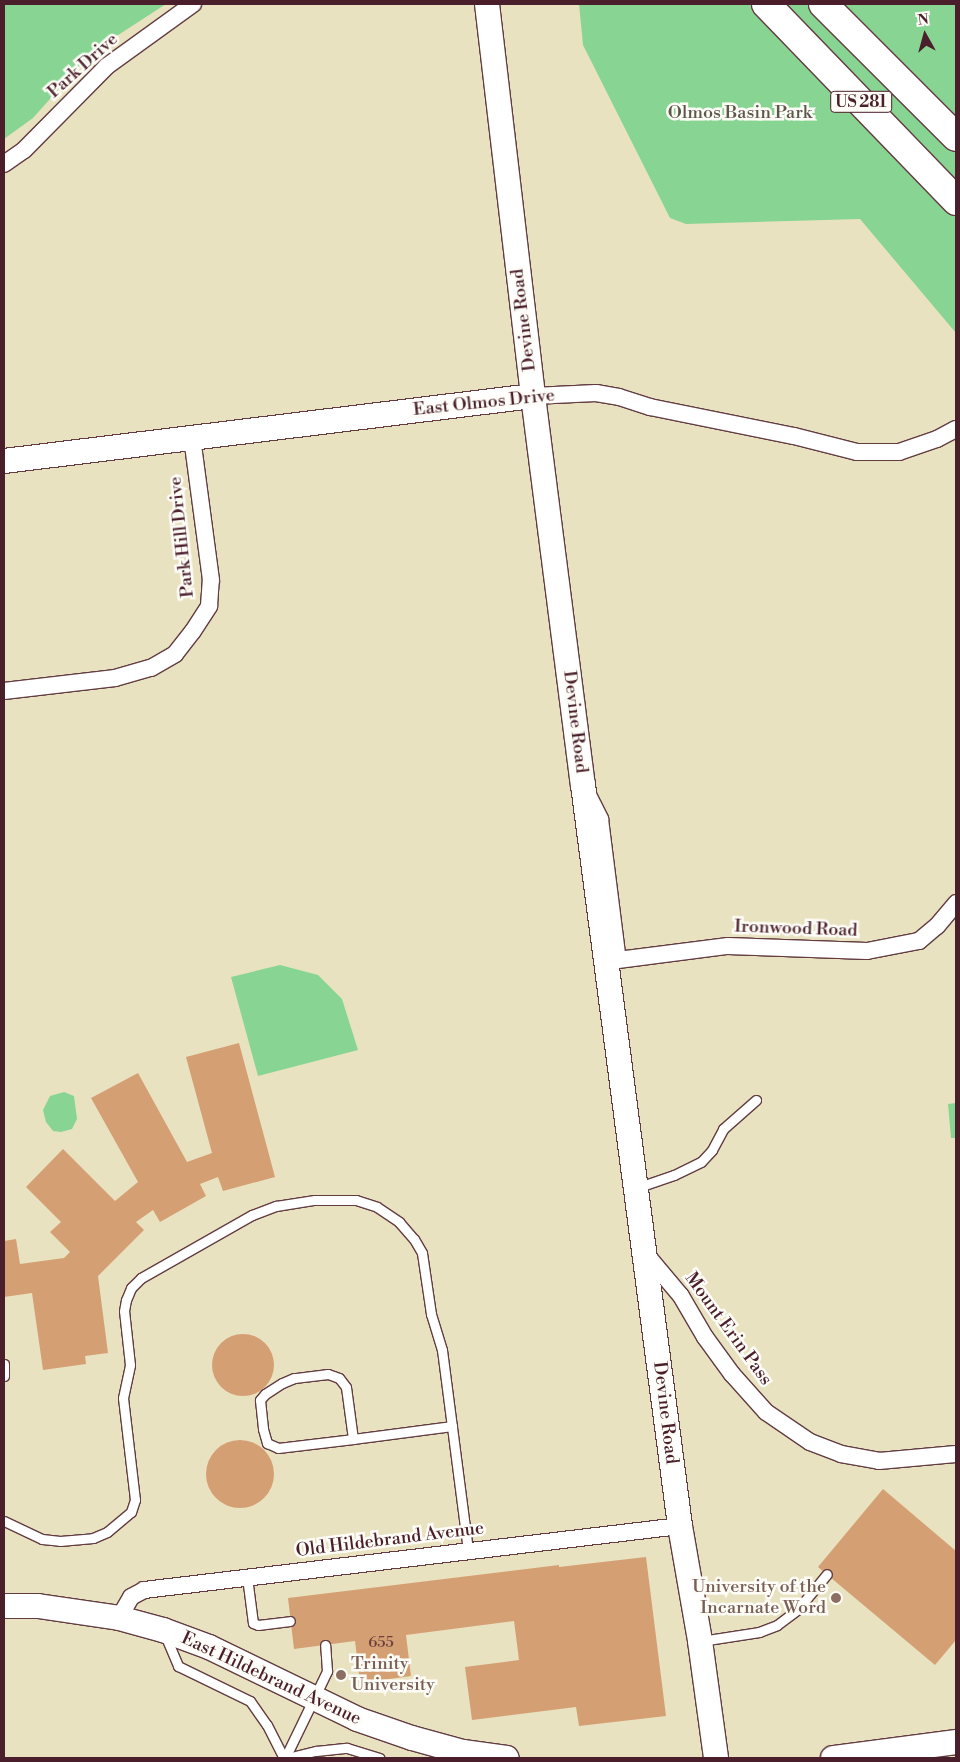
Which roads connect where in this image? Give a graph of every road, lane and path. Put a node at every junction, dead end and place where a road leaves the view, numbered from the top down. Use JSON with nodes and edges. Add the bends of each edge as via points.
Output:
{"nodes":[{"id":1,"x":193,"y":4,"type":"edge"},
{"id":2,"x":487,"y":4,"type":"edge"},
{"id":3,"x":766,"y":4,"type":"edge"},
{"id":4,"x":823,"y":4,"type":"edge"},
{"id":5,"x":956,"y":137,"type":"edge"},
{"id":6,"x":4,"y":164,"type":"edge"},
{"id":7,"x":956,"y":201,"type":"edge"},
{"id":8,"x":533,"y":396,"type":"junction"},
{"id":9,"x":956,"y":429,"type":"edge"},
{"id":10,"x":192,"y":438,"type":"junction"},
{"id":11,"x":4,"y":461,"type":"edge"},
{"id":12,"x":4,"y":691,"type":"edge"},
{"id":13,"x":583,"y":785,"type":"junction"},
{"id":14,"x":956,"y":903,"type":"edge"},
{"id":15,"x":618,"y":960,"type":"junction"},
{"id":16,"x":620,"y":1067,"type":"junction"},
{"id":17,"x":756,"y":1100,"type":"dead end"},
{"id":18,"x":636,"y":1188,"type":"junction"},
{"id":19,"x":644,"y":1252,"type":"junction"},
{"id":20,"x":4,"y":1364,"type":"edge"},
{"id":21,"x":4,"y":1376,"type":"edge"},
{"id":22,"x":452,"y":1426,"type":"junction"},
{"id":23,"x":353,"y":1439,"type":"junction"},
{"id":24,"x":956,"y":1454,"type":"edge"},
{"id":25,"x":4,"y":1521,"type":"edge"},
{"id":26,"x":680,"y":1526,"type":"junction"},
{"id":27,"x":468,"y":1551,"type":"junction"},
{"id":28,"x":827,"y":1574,"type":"dead end"},
{"id":29,"x":247,"y":1578,"type":"junction"},
{"id":30,"x":4,"y":1606,"type":"edge"},
{"id":31,"x":119,"y":1618,"type":"junction"},
{"id":32,"x":290,"y":1621,"type":"dead end"},
{"id":33,"x":164,"y":1630,"type":"junction"},
{"id":34,"x":700,"y":1641,"type":"junction"},
{"id":35,"x":325,"y":1645,"type":"dead end"},
{"id":36,"x":314,"y":1698,"type":"junction"},
{"id":37,"x":956,"y":1745,"type":"edge"},
{"id":38,"x":286,"y":1758,"type":"edge"},
{"id":39,"x":380,"y":1758,"type":"edge"},
{"id":40,"x":507,"y":1758,"type":"edge"},
{"id":41,"x":716,"y":1758,"type":"edge"},
{"id":42,"x":833,"y":1758,"type":"edge"}],
"edges":[{"from":1,"to":6,"type":"street","name":"Park Drive","via":[[107,66],[24,150]]},
{"from":2,"to":8,"type":"street","name":"Devine Road"},
{"from":3,"to":7,"type":"highway","number":"US 281"},
{"from":4,"to":5,"type":"highway","number":"US 281"},
{"from":8,"to":9,"type":"street","name":"East Olmos Drive","via":[[596,393],[619,396],[650,407],[857,452],[899,452]]},
{"from":8,"to":10,"type":"street","name":"East Olmos Drive"},
{"from":8,"to":13,"type":"street","name":"Devine Road"},
{"from":10,"to":11,"type":"street","name":"East Olmos Drive"},
{"from":10,"to":12,"type":"street","name":"Park Hill Drive","via":[[211,580],[209,606],[193,631],[175,654],[151,668],[115,678]]},
{"from":13,"to":15,"type":"street","name":"Devine Road","via":[[600,818]]},
{"from":13,"to":16,"type":"street","name":"Devine Road"},
{"from":14,"to":15,"type":"street","name":"Ironwood Road","via":[[919,941],[868,951],[728,946]]},
{"from":15,"to":16,"type":"street","name":"Devine Road","via":[[628,1039]]},
{"from":16,"to":18,"type":"street","name":"Devine Road"},
{"from":17,"to":18,"type":"lane","via":[[722,1129],[706,1158],[674,1175]]},
{"from":18,"to":19,"type":"street","name":"Devine Road"},
{"from":19,"to":24,"type":"street","name":"Mount Erin Pass","via":[[681,1296],[732,1374],[766,1412],[810,1442],[841,1454],[880,1461]]},
{"from":19,"to":26,"type":"street","name":"Devine Road"},
{"from":20,"to":21,"type":"lane"},
{"from":22,"to":23,"type":"lane"},
{"from":22,"to":25,"type":"lane","via":[[442,1350],[431,1314],[426,1266],[414,1239],[399,1222],[377,1207],[356,1200],[315,1200],[276,1206],[252,1215],[141,1278],[131,1288],[124,1311],[130,1365],[123,1398],[135,1500],[131,1512],[107,1532],[93,1538],[60,1541],[42,1539]]},
{"from":22,"to":27,"type":"lane"},
{"from":23,"to":23,"type":"lane","via":[[278,1448],[267,1443],[260,1400],[264,1394],[294,1378],[328,1374],[339,1378],[346,1386]]},
{"from":26,"to":27,"type":"street","name":"Old Hildebrand Avenue"},
{"from":26,"to":34,"type":"street","name":"Devine Road"},
{"from":27,"to":29,"type":"street","name":"Old Hildebrand Avenue"},
{"from":28,"to":34,"type":"lane","via":[[798,1609],[777,1625],[759,1632]]},
{"from":29,"to":31,"type":"street","name":"Old Hildebrand Avenue","via":[[144,1590],[131,1597]]},
{"from":29,"to":32,"type":"lane","via":[[253,1623]]},
{"from":30,"to":31,"type":"street","name":"East Hildebrand Avenue","via":[[38,1606]]},
{"from":31,"to":33,"type":"street","name":"East Hildebrand Avenue"},
{"from":33,"to":36,"type":"street","name":"East Hildebrand Avenue","via":[[209,1647]]},
{"from":33,"to":38,"type":"lane","via":[[178,1666],[250,1701]]},
{"from":34,"to":41,"type":"street","name":"Devine Road"},
{"from":35,"to":36,"type":"lane","via":[[327,1671]]},
{"from":36,"to":38,"type":"lane"},
{"from":36,"to":40,"type":"street","name":"East Hildebrand Avenue","via":[[357,1719],[412,1738],[463,1752]]},
{"from":37,"to":42,"type":"street"},
{"from":38,"to":39,"type":"lane","via":[[347,1748]]}]}
